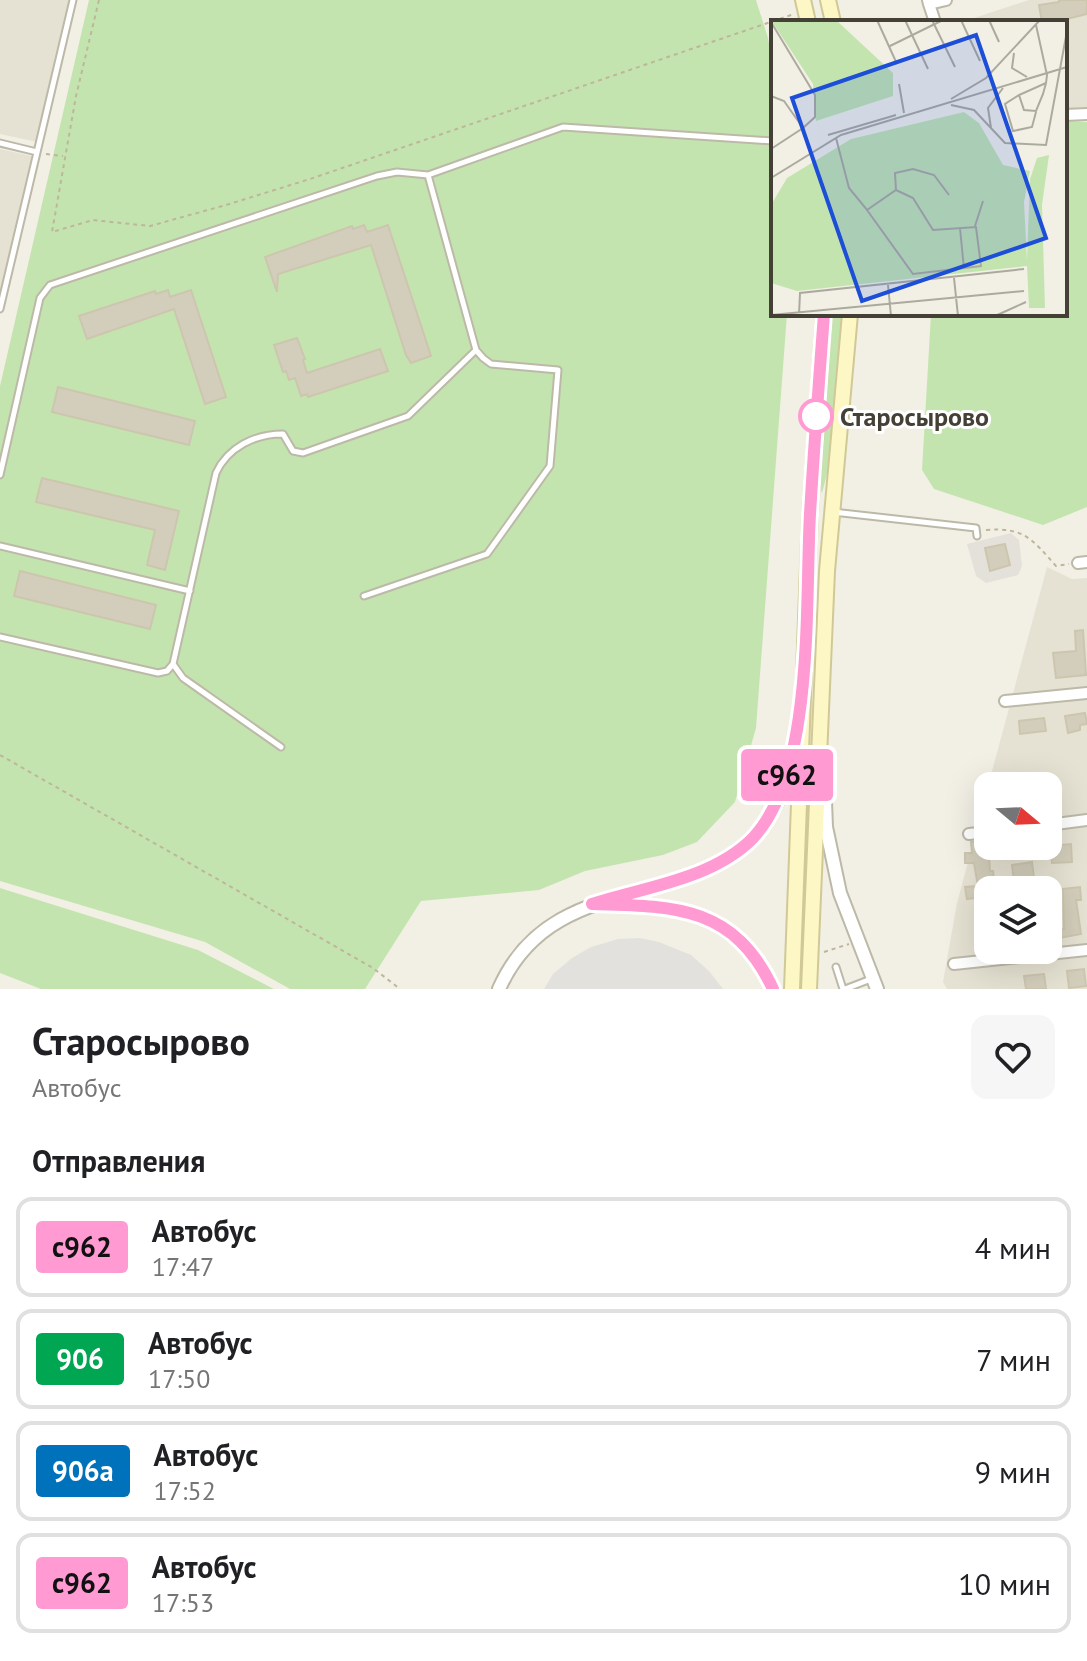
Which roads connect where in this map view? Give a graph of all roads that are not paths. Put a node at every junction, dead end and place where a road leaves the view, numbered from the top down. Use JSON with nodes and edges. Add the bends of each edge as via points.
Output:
{"nodes":[{"id":1,"x":73,"y":0,"type":"edge"},
{"id":2,"x":828,"y":0,"type":"edge"},
{"id":3,"x":946,"y":0,"type":"edge"},
{"id":4,"x":928,"y":2,"type":"edge"},
{"id":5,"x":833,"y":20,"type":"edge"},
{"id":6,"x":1087,"y":114,"type":"edge"},
{"id":7,"x":1067,"y":115,"type":"edge"},
{"id":8,"x":771,"y":141,"type":"edge"},
{"id":9,"x":0,"y":143,"type":"edge"},
{"id":10,"x":37,"y":152,"type":"junction"},
{"id":11,"x":428,"y":175,"type":"junction"},
{"id":12,"x":0,"y":309,"type":"edge"},
{"id":13,"x":824,"y":316,"type":"edge"},
{"id":14,"x":850,"y":316,"type":"edge"},
{"id":15,"x":476,"y":350,"type":"junction"},
{"id":16,"x":0,"y":475,"type":"edge"},
{"id":17,"x":832,"y":512,"type":"junction"},
{"id":18,"x":976,"y":533,"type":"road end"},
{"id":19,"x":0,"y":546,"type":"edge"},
{"id":20,"x":190,"y":591,"type":"junction"},
{"id":21,"x":364,"y":596,"type":"dead end"},
{"id":22,"x":0,"y":637,"type":"edge"},
{"id":23,"x":173,"y":664,"type":"junction"},
{"id":24,"x":1087,"y":693,"type":"edge"},
{"id":25,"x":1005,"y":701,"type":"dead end"},
{"id":26,"x":801,"y":713,"type":"junction"},
{"id":27,"x":820,"y":715,"type":"junction"},
{"id":28,"x":281,"y":747,"type":"dead end"},
{"id":29,"x":1087,"y":820,"type":"edge"},
{"id":30,"x":1062,"y":823,"type":"edge"},
{"id":31,"x":974,"y":833,"type":"edge"},
{"id":32,"x":969,"y":834,"type":"dead end"},
{"id":33,"x":592,"y":904,"type":"junction"},
{"id":34,"x":1087,"y":950,"type":"edge"},
{"id":35,"x":954,"y":964,"type":"dead end"},
{"id":36,"x":836,"y":967,"type":"dead end"},
{"id":37,"x":874,"y":984,"type":"edge"},
{"id":38,"x":499,"y":989,"type":"edge"},
{"id":39,"x":773,"y":989,"type":"edge"},
{"id":40,"x":792,"y":989,"type":"edge"},
{"id":41,"x":809,"y":989,"type":"edge"},
{"id":42,"x":844,"y":989,"type":"edge"}],
"edges":[{"from":1,"to":10,"type":"lane"},
{"from":2,"to":5,"type":"main road"},
{"from":3,"to":4,"type":"street"},
{"from":6,"to":7,"type":"street"},
{"from":8,"to":11,"type":"lane","via":[[563,127]]},
{"from":9,"to":10,"type":"lane"},
{"from":10,"to":12,"type":"lane"},
{"from":11,"to":15,"type":"lane"},
{"from":11,"to":16,"type":"lane","via":[[377,176],[50,285],[40,298]]},
{"from":13,"to":26,"type":"main road"},
{"from":14,"to":17,"type":"main road"},
{"from":15,"to":20,"type":"lane","via":[[408,416],[303,453],[293,451],[283,434],[236,447],[216,473]]},
{"from":15,"to":21,"type":"lane","via":[[491,364],[558,370],[550,466],[487,554]]},
{"from":17,"to":18,"type":"lane"},
{"from":17,"to":27,"type":"main road"},
{"from":19,"to":20,"type":"lane"},
{"from":20,"to":23,"type":"lane"},
{"from":22,"to":23,"type":"lane","via":[[158,673]]},
{"from":23,"to":28,"type":"lane","via":[[183,678]]},
{"from":24,"to":25,"type":"street"},
{"from":26,"to":33,"type":"street","via":[[785,783],[773,812],[753,837],[732,856],[673,883]]},
{"from":26,"to":40,"type":"main road"},
{"from":27,"to":37,"type":"street","via":[[826,827],[840,893]]},
{"from":27,"to":41,"type":"main road"},
{"from":29,"to":30,"type":"street"},
{"from":31,"to":32,"type":"street"},
{"from":33,"to":38,"type":"street","via":[[565,915],[532,940]]},
{"from":33,"to":39,"type":"street","via":[[661,906],[704,917],[754,956]]},
{"from":34,"to":35,"type":"street"},
{"from":36,"to":42,"type":"lane"},
{"from":37,"to":42,"type":"lane"}]}
